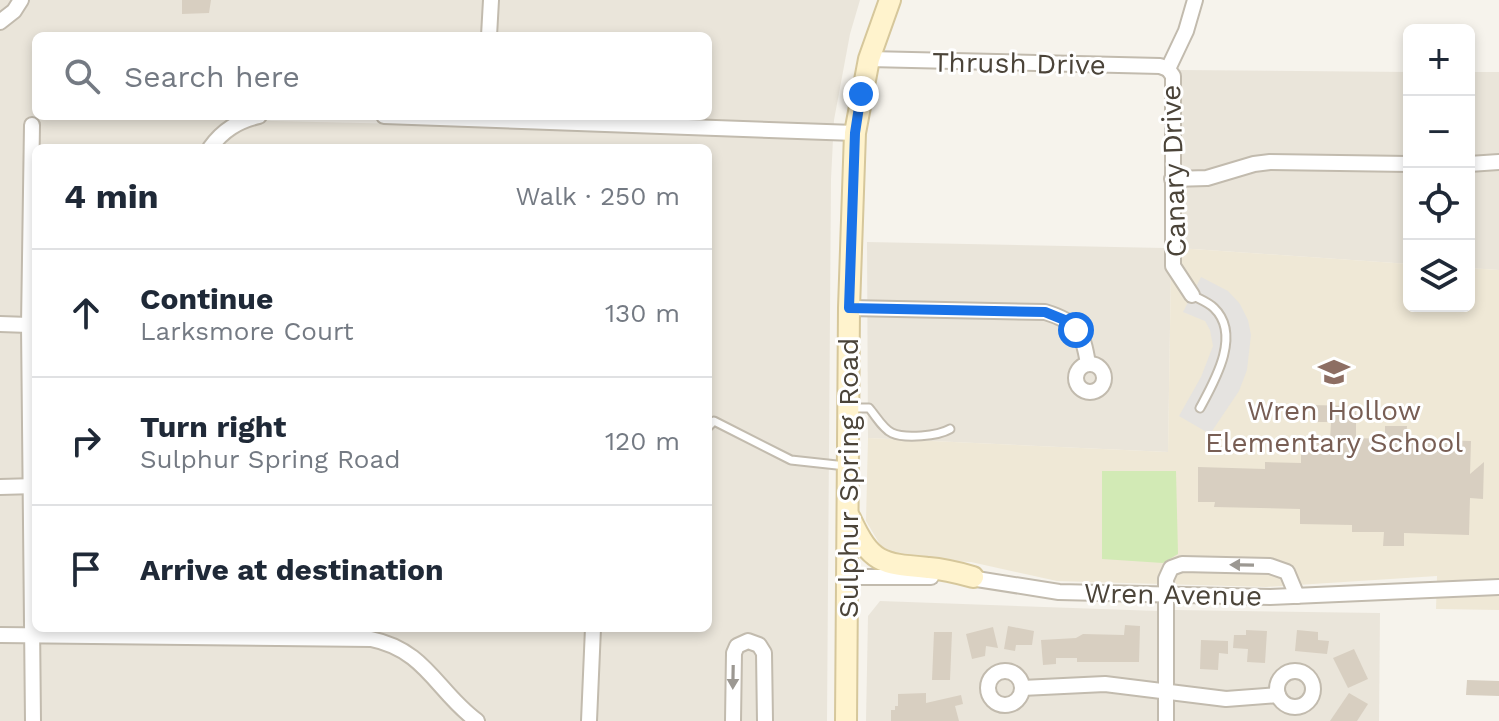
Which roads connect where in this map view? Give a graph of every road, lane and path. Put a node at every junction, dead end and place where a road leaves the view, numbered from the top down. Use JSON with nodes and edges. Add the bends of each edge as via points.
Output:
{"nodes":[{"id":1,"x":491,"y":0,"type":"edge"},
{"id":2,"x":890,"y":0,"type":"edge"},
{"id":3,"x":1195,"y":0,"type":"edge"},
{"id":4,"x":18,"y":6,"type":"edge"},
{"id":5,"x":0,"y":22,"type":"edge"},
{"id":6,"x":489,"y":32,"type":"edge"},
{"id":7,"x":869,"y":59,"type":"junction"},
{"id":8,"x":1168,"y":69,"type":"junction"},
{"id":9,"x":235,"y":120,"type":"edge"},
{"id":10,"x":513,"y":120,"type":"edge"},
{"id":11,"x":32,"y":125,"type":"dead end"},
{"id":12,"x":855,"y":133,"type":"junction"},
{"id":13,"x":213,"y":144,"type":"edge"},
{"id":14,"x":1499,"y":162,"type":"edge"},
{"id":15,"x":1403,"y":164,"type":"edge"},
{"id":16,"x":1475,"y":164,"type":"edge"},
{"id":17,"x":1172,"y":179,"type":"junction"},
{"id":18,"x":1192,"y":295,"type":"joint"},
{"id":19,"x":849,"y":308,"type":"junction"},
{"id":20,"x":0,"y":324,"type":"edge"},
{"id":21,"x":29,"y":325,"type":"junction"},
{"id":22,"x":1088,"y":364,"type":"dead end"},
{"id":23,"x":849,"y":407,"type":"junction"},
{"id":24,"x":1200,"y":408,"type":"dead end"},
{"id":25,"x":712,"y":423,"type":"edge"},
{"id":26,"x":950,"y":429,"type":"dead end"},
{"id":27,"x":32,"y":446,"type":"edge"},
{"id":28,"x":848,"y":467,"type":"junction"},
{"id":29,"x":32,"y":486,"type":"edge"},
{"id":30,"x":0,"y":487,"type":"edge"},
{"id":31,"x":848,"y":513,"type":"junction"},
{"id":32,"x":32,"y":560,"type":"edge"},
{"id":33,"x":848,"y":577,"type":"junction"},
{"id":34,"x":973,"y":577,"type":"junction"},
{"id":35,"x":1499,"y":587,"type":"edge"},
{"id":36,"x":1166,"y":594,"type":"junction"},
{"id":37,"x":1297,"y":596,"type":"junction"},
{"id":38,"x":593,"y":632,"type":"edge"},
{"id":39,"x":0,"y":635,"type":"edge"},
{"id":40,"x":31,"y":635,"type":"junction"},
{"id":41,"x":1022,"y":688,"type":"dead end"},
{"id":42,"x":1166,"y":691,"type":"junction"},
{"id":43,"x":1278,"y":695,"type":"dead end"},
{"id":44,"x":460,"y":705,"type":"junction"},
{"id":45,"x":33,"y":721,"type":"edge"},
{"id":46,"x":456,"y":721,"type":"edge"},
{"id":47,"x":477,"y":721,"type":"edge"},
{"id":48,"x":589,"y":721,"type":"edge"},
{"id":49,"x":733,"y":721,"type":"edge"},
{"id":50,"x":765,"y":721,"type":"edge"},
{"id":51,"x":846,"y":721,"type":"edge"},
{"id":52,"x":1166,"y":721,"type":"edge"}],
"edges":[{"from":1,"to":6,"type":"street"},
{"from":2,"to":7,"type":"main road","name":"Sulphur Spring Road"},
{"from":3,"to":8,"type":"street","name":"Canary Drive"},
{"from":4,"to":5,"type":"street"},
{"from":7,"to":8,"type":"street","name":"Thrush Drive"},
{"from":7,"to":12,"type":"main road","name":"Sulphur Spring Road"},
{"from":8,"to":17,"type":"street","name":"Canary Drive","via":[[1173,76]]},
{"from":9,"to":13,"type":"street"},
{"from":10,"to":12,"type":"street"},
{"from":11,"to":21,"type":"street"},
{"from":12,"to":19,"type":"main road","name":"Sulphur Spring Road"},
{"from":14,"to":16,"type":"street"},
{"from":15,"to":17,"type":"street","via":[[1270,162],[1207,178]]},
{"from":17,"to":18,"type":"street","name":"Canary Drive","via":[[1173,266]]},
{"from":18,"to":24,"type":"lane","via":[[1219,314],[1225,337],[1220,370]]},
{"from":19,"to":22,"type":"street","via":[[1045,312],[1067,321],[1084,339]]},
{"from":19,"to":23,"type":"main road","name":"Sulphur Spring Road"},
{"from":20,"to":21,"type":"street"},
{"from":21,"to":27,"type":"street"},
{"from":23,"to":26,"type":"lane","via":[[869,408],[890,433],[940,435]]},
{"from":23,"to":28,"type":"main road","name":"Sulphur Spring Road"},
{"from":25,"to":28,"type":"lane","via":[[791,460]]},
{"from":28,"to":31,"type":"main road","name":"Sulphur Spring Road"},
{"from":29,"to":30,"type":"street"},
{"from":31,"to":33,"type":"main road","name":"Sulphur Spring Road"},
{"from":31,"to":34,"type":"main road","via":[[858,535],[885,562]]},
{"from":32,"to":40,"type":"street"},
{"from":33,"to":34,"type":"street","name":"Wren Avenue"},
{"from":33,"to":51,"type":"main road","name":"Sulphur Spring Road"},
{"from":34,"to":36,"type":"street","name":"Wren Avenue","via":[[1059,592]]},
{"from":35,"to":37,"type":"street","name":"Wren Avenue"},
{"from":36,"to":37,"type":"street","name":"Wren Avenue"},
{"from":37,"to":36,"type":"street","one_way":true,"via":[[1287,572],[1270,566],[1182,564],[1171,568]]},
{"from":36,"to":42,"type":"street"},
{"from":38,"to":48,"type":"street"},
{"from":39,"to":40,"type":"street"},
{"from":40,"to":44,"type":"street","via":[[371,639],[412,656]]},
{"from":40,"to":45,"type":"street"},
{"from":41,"to":42,"type":"street","via":[[1105,684]]},
{"from":42,"to":43,"type":"street","via":[[1226,699]]},
{"from":42,"to":52,"type":"street"},
{"from":44,"to":46,"type":"street"},
{"from":44,"to":47,"type":"street"},
{"from":50,"to":49,"type":"street","one_way":true,"via":[[764,653],[748,641],[734,653]]}]}
